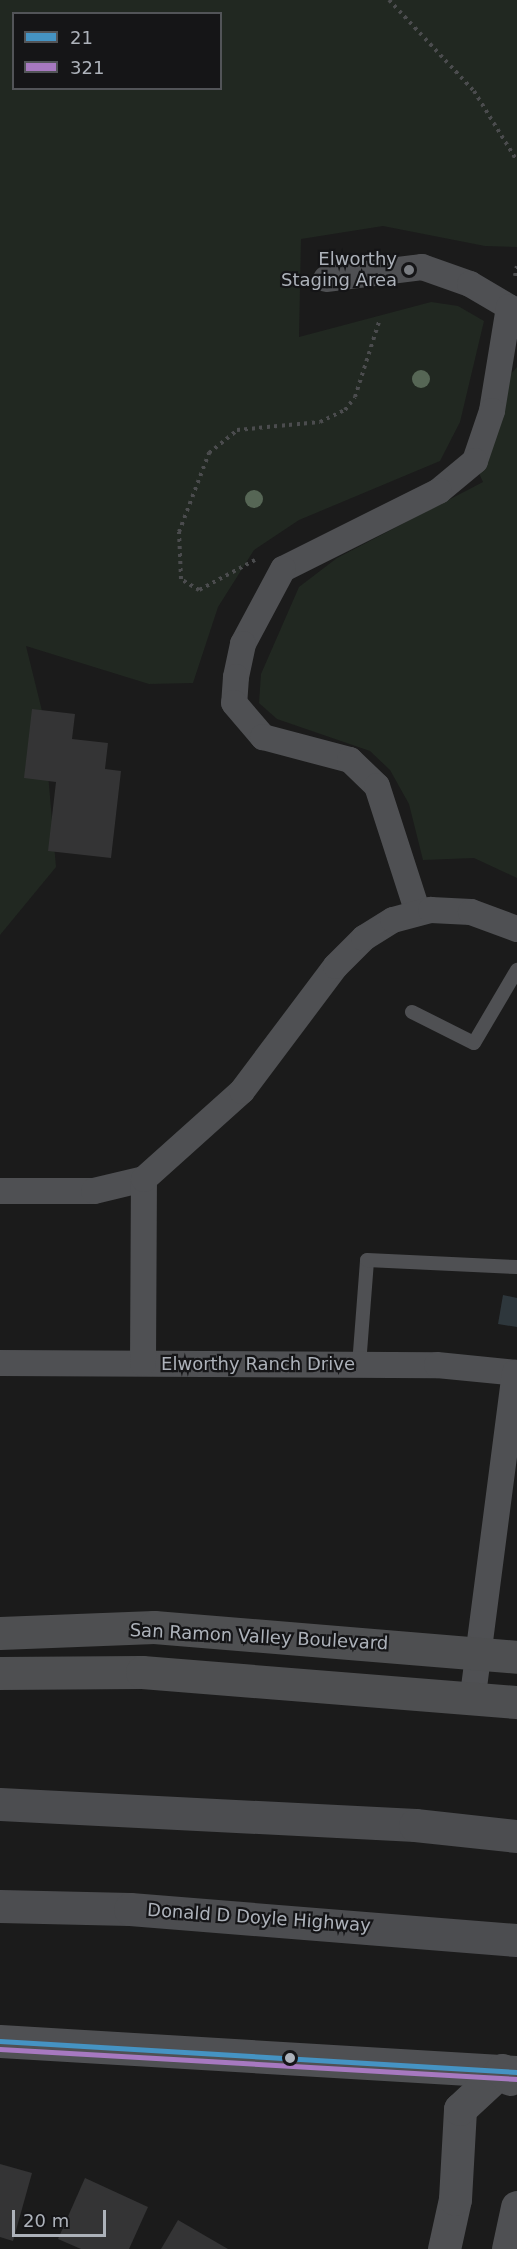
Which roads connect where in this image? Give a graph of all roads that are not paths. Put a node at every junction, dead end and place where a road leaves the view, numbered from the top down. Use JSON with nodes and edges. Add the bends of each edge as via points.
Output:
{"nodes":[{"id":1,"x":326,"y":279,"type":"dead end"},
{"id":2,"x":418,"y":913,"type":"junction"},
{"id":3,"x":517,"y":929,"type":"edge"},
{"id":4,"x":517,"y":970,"type":"edge"},
{"id":5,"x":412,"y":1012,"type":"dead end"},
{"id":6,"x":144,"y":1179,"type":"junction"},
{"id":7,"x":0,"y":1191,"type":"edge"},
{"id":8,"x":517,"y":1267,"type":"edge"},
{"id":9,"x":0,"y":1363,"type":"edge"},
{"id":10,"x":143,"y":1363,"type":"junction"},
{"id":11,"x":359,"y":1365,"type":"junction"},
{"id":12,"x":516,"y":1373,"type":"edge"},
{"id":13,"x":0,"y":1633,"type":"edge"},
{"id":14,"x":477,"y":1651,"type":"junction"},
{"id":15,"x":517,"y":1657,"type":"edge"},
{"id":16,"x":0,"y":1673,"type":"edge"},
{"id":17,"x":473,"y":1695,"type":"junction"},
{"id":18,"x":517,"y":1702,"type":"edge"},
{"id":19,"x":0,"y":1804,"type":"edge"},
{"id":20,"x":517,"y":1836,"type":"edge"},
{"id":21,"x":0,"y":1906,"type":"edge"},
{"id":22,"x":517,"y":1940,"type":"edge"},
{"id":23,"x":0,"y":2041,"type":"edge"},
{"id":24,"x":512,"y":2077,"type":"edge"},
{"id":25,"x":517,"y":2207,"type":"edge"},
{"id":26,"x":444,"y":2249,"type":"edge"},
{"id":27,"x":508,"y":2249,"type":"edge"}],
"edges":[{"from":1,"to":2,"type":"street","via":[[422,267],[470,284],[509,307],[492,411],[475,461],[439,491],[283,569],[243,644],[234,703],[246,723],[275,745],[304,746],[350,760],[377,786]]},
{"from":2,"to":3,"type":"street","via":[[471,912]]},
{"from":2,"to":6,"type":"street","via":[[393,920],[363,938],[336,966],[242,1091]]},
{"from":4,"to":5,"type":"lane","via":[[474,1043]]},
{"from":6,"to":7,"type":"street","via":[[94,1191]]},
{"from":6,"to":10,"type":"street"},
{"from":8,"to":11,"type":"lane","via":[[367,1260]]},
{"from":9,"to":10,"type":"street","name":"Elworthy Ranch Drive"},
{"from":10,"to":11,"type":"street","name":"Elworthy Ranch Drive"},
{"from":11,"to":12,"type":"street","name":"Elworthy Ranch Drive"},
{"from":12,"to":14,"type":"street","name":"Elworthy Ranch Drive"},
{"from":13,"to":14,"type":"main road","name":"San Ramon Valley Boulevard","via":[[154,1627]]},
{"from":14,"to":15,"type":"main road","name":"San Ramon Valley Boulevard"},
{"from":14,"to":17,"type":"street","name":"Elworthy Ranch Drive"},
{"from":16,"to":17,"type":"main road","via":[[142,1672]]},
{"from":17,"to":18,"type":"main road"},
{"from":19,"to":20,"type":"highway","via":[[404,1824]]},
{"from":21,"to":22,"type":"highway","name":"Donald D Doyle Highway","via":[[141,1910]]},
{"from":23,"to":24,"type":"street"},
{"from":24,"to":26,"type":"street","via":[[460,2109],[455,2199]]},
{"from":25,"to":27,"type":"street"}]}
